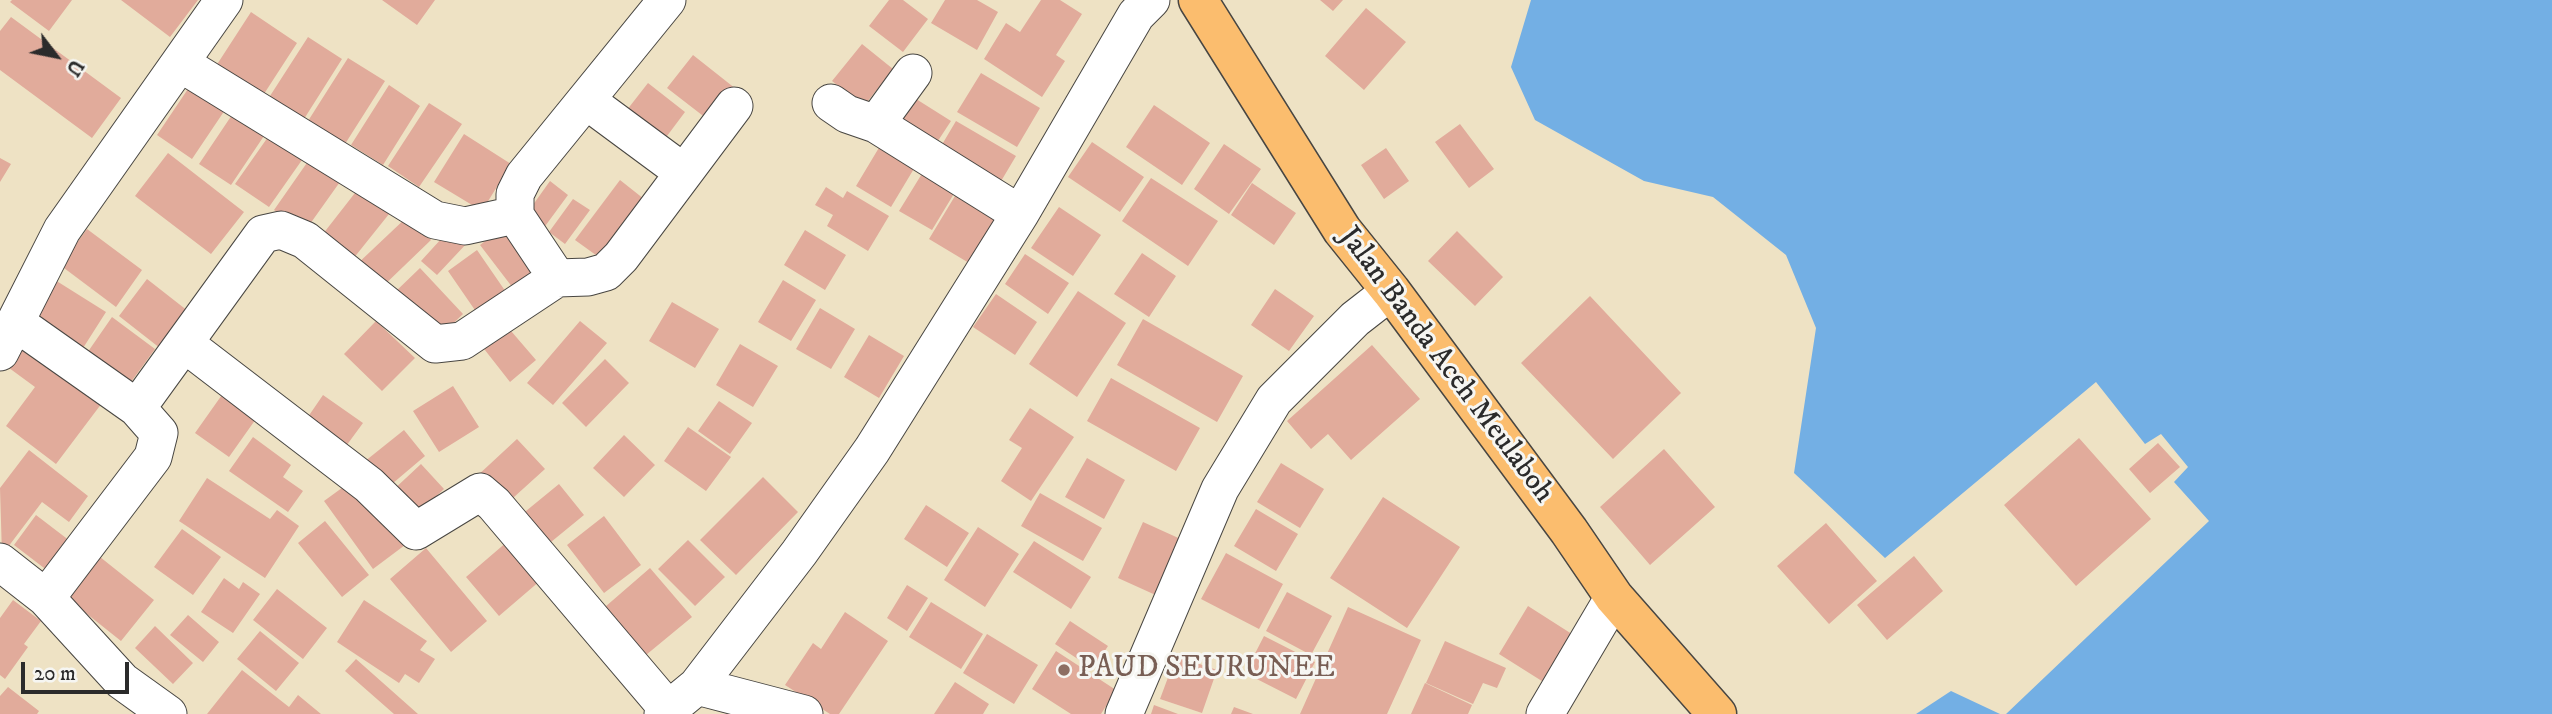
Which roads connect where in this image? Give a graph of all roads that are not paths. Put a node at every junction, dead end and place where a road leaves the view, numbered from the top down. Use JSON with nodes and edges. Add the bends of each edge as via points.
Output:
{"nodes":[{"id":1,"x":224,"y":0,"type":"edge"},
{"id":2,"x":667,"y":0,"type":"edge"},
{"id":3,"x":1151,"y":0,"type":"edge"},
{"id":4,"x":1198,"y":0,"type":"edge"},
{"id":5,"x":180,"y":62,"type":"junction"},
{"id":6,"x":913,"y":73,"type":"dead end"},
{"id":7,"x":587,"y":101,"type":"junction"},
{"id":8,"x":831,"y":103,"type":"dead end"},
{"id":9,"x":734,"y":106,"type":"dead end"},
{"id":10,"x":876,"y":124,"type":"junction"},
{"id":11,"x":683,"y":172,"type":"junction"},
{"id":12,"x":1020,"y":214,"type":"junction"},
{"id":13,"x":515,"y":215,"type":"junction"},
{"id":14,"x":557,"y":278,"type":"junction"},
{"id":15,"x":1391,"y":291,"type":"junction"},
{"id":16,"x":8,"y":337,"type":"edge"},
{"id":17,"x":185,"y":344,"type":"junction"},
{"id":18,"x":137,"y":408,"type":"junction"},
{"id":19,"x":0,"y":562,"type":"edge"},
{"id":20,"x":1614,"y":597,"type":"junction"},
{"id":21,"x":46,"y":598,"type":"junction"},
{"id":22,"x":697,"y":686,"type":"junction"},
{"id":23,"x":665,"y":711,"type":"edge"},
{"id":24,"x":168,"y":714,"type":"edge"},
{"id":25,"x":804,"y":714,"type":"edge"},
{"id":26,"x":1124,"y":714,"type":"edge"},
{"id":27,"x":1545,"y":714,"type":"edge"},
{"id":28,"x":1717,"y":714,"type":"edge"}],
"edges":[{"from":1,"to":5,"type":"street"},
{"from":2,"to":7,"type":"street"},
{"from":3,"to":12,"type":"street","via":[[1136,15],[1093,83]]},
{"from":4,"to":15,"type":"highway","name":"Jalan Banda Aceh Meulaboh","via":[[1342,230]]},
{"from":5,"to":13,"type":"street","via":[[435,220],[465,226]]},
{"from":5,"to":16,"type":"street","via":[[62,230]]},
{"from":6,"to":10,"type":"street"},
{"from":7,"to":11,"type":"street"},
{"from":7,"to":13,"type":"street","via":[[524,176],[515,194]]},
{"from":8,"to":10,"type":"street"},
{"from":9,"to":11,"type":"street"},
{"from":10,"to":12,"type":"street"},
{"from":11,"to":14,"type":"street","via":[[606,272]]},
{"from":12,"to":22,"type":"street","via":[[872,450]]},
{"from":13,"to":14,"type":"street"},
{"from":14,"to":17,"type":"street","via":[[462,341],[435,344],[328,256],[281,230],[263,234]]},
{"from":15,"to":20,"type":"highway","name":"Jalan Banda Aceh Meulaboh"},
{"from":15,"to":26,"type":"street","via":[[1355,319],[1274,400],[1220,489]]},
{"from":16,"to":18,"type":"street"},
{"from":17,"to":18,"type":"street"},
{"from":17,"to":23,"type":"street","via":[[369,485],[416,531],[480,492]]},
{"from":18,"to":21,"type":"street","via":[[159,433],[153,457]]},
{"from":19,"to":21,"type":"street"},
{"from":20,"to":27,"type":"street"},
{"from":20,"to":28,"type":"highway","name":"Jalan Banda Aceh Meulaboh"},
{"from":21,"to":24,"type":"street","via":[[122,681]]},
{"from":22,"to":23,"type":"street"},
{"from":22,"to":25,"type":"street"}]}
